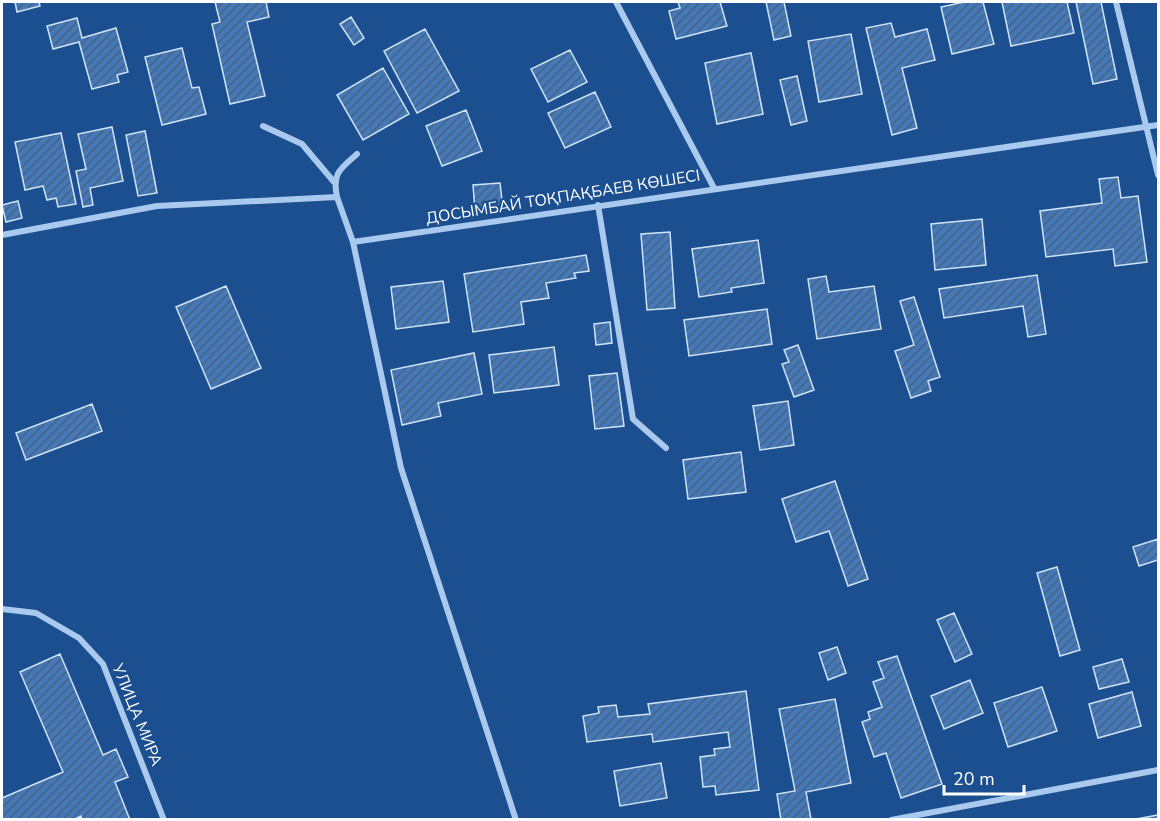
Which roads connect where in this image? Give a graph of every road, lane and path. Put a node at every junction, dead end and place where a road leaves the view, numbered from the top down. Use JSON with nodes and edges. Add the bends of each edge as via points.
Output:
{"nodes":[{"id":1,"x":616,"y":2,"type":"edge"},
{"id":2,"x":1116,"y":2,"type":"edge"},
{"id":3,"x":1158,"y":125,"type":"edge"},
{"id":4,"x":263,"y":126,"type":"dead end"},
{"id":5,"x":1148,"y":126,"type":"junction"},
{"id":6,"x":357,"y":154,"type":"dead end"},
{"id":7,"x":1158,"y":175,"type":"edge"},
{"id":8,"x":334,"y":182,"type":"junction"},
{"id":9,"x":714,"y":188,"type":"junction"},
{"id":10,"x":337,"y":197,"type":"junction"},
{"id":11,"x":598,"y":206,"type":"junction"},
{"id":12,"x":2,"y":235,"type":"edge"},
{"id":13,"x":353,"y":242,"type":"junction"},
{"id":14,"x":666,"y":448,"type":"dead end"},
{"id":15,"x":2,"y":609,"type":"edge"},
{"id":16,"x":1158,"y":770,"type":"edge"},
{"id":17,"x":164,"y":819,"type":"edge"},
{"id":18,"x":516,"y":819,"type":"edge"},
{"id":19,"x":891,"y":819,"type":"edge"}],
"edges":[{"from":1,"to":9,"type":"street"},
{"from":2,"to":5,"type":"street"},
{"from":3,"to":5,"type":"street","name":"ДОСЫМБАЙ ТОҚПАҚБАЕВ КӨШЕСІ"},
{"from":4,"to":8,"type":"street","via":[[302,144]]},
{"from":5,"to":7,"type":"street"},
{"from":5,"to":9,"type":"street","name":"ДОСЫМБАЙ ТОҚПАҚБАЕВ КӨШЕСІ"},
{"from":6,"to":8,"type":"street","via":[[340,168]]},
{"from":8,"to":10,"type":"street"},
{"from":9,"to":11,"type":"street","name":"ДОСЫМБАЙ ТОҚПАҚБАЕВ КӨШЕСІ"},
{"from":10,"to":12,"type":"street","via":[[157,206]]},
{"from":10,"to":13,"type":"street"},
{"from":11,"to":13,"type":"street","name":"ДОСЫМБАЙ ТОҚПАҚБАЕВ КӨШЕСІ"},
{"from":11,"to":14,"type":"street","via":[[633,419]]},
{"from":13,"to":18,"type":"street","via":[[401,468]]},
{"from":15,"to":17,"type":"street","name":"УЛИЦА МИРА","via":[[36,613],[79,638],[104,664]]},
{"from":16,"to":19,"type":"street"}]}
